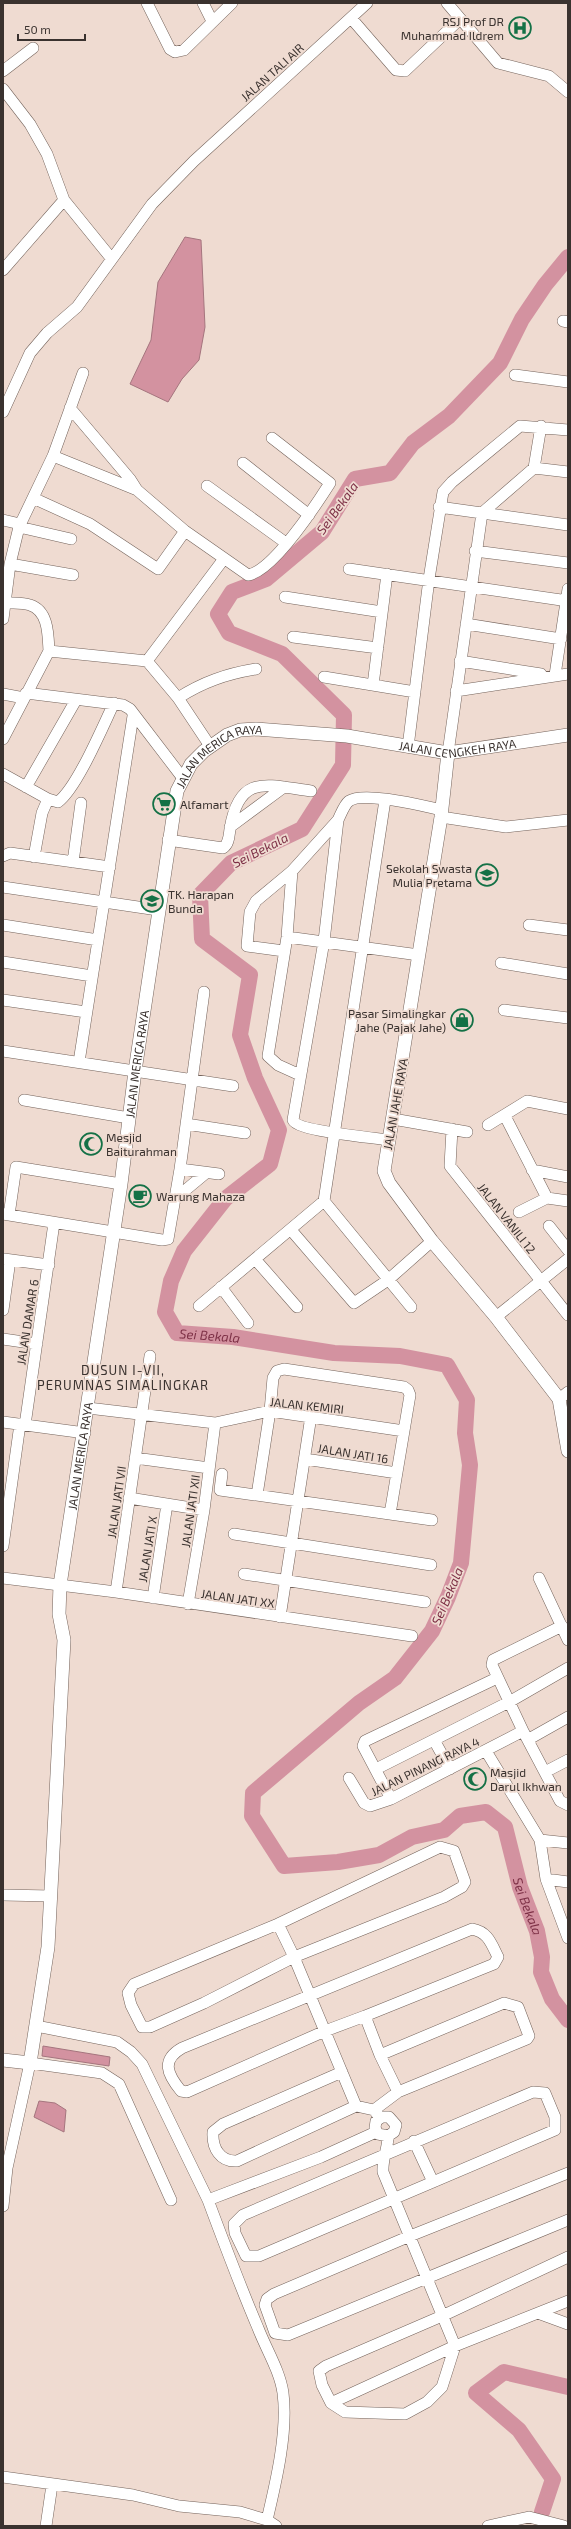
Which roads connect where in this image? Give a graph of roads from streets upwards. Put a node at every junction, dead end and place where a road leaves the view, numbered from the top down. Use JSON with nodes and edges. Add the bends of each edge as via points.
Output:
{"nodes":[{"id":1,"x":147,"y":3,"type":"edge"},
{"id":2,"x":204,"y":3,"type":"edge"},
{"id":3,"x":232,"y":3,"type":"edge"},
{"id":4,"x":367,"y":3,"type":"edge"},
{"id":5,"x":447,"y":3,"type":"edge"},
{"id":6,"x":351,"y":18,"type":"junction"},
{"id":7,"x":460,"y":19,"type":"junction"},
{"id":8,"x":212,"y":21,"type":"junction"},
{"id":9,"x":33,"y":48,"type":"dead end"},
{"id":10,"x":3,"y":71,"type":"edge"},
{"id":11,"x":3,"y":89,"type":"edge"},
{"id":12,"x":568,"y":92,"type":"edge"},
{"id":13,"x":64,"y":200,"type":"junction"},
{"id":14,"x":111,"y":258,"type":"junction"},
{"id":15,"x":3,"y":270,"type":"edge"},
{"id":16,"x":83,"y":373,"type":"dead end"},
{"id":17,"x":515,"y":374,"type":"dead end"},
{"id":18,"x":568,"y":382,"type":"edge"},
{"id":19,"x":70,"y":408,"type":"junction"},
{"id":20,"x":3,"y":412,"type":"edge"},
{"id":21,"x":541,"y":426,"type":"junction"},
{"id":22,"x":568,"y":430,"type":"edge"},
{"id":23,"x":272,"y":438,"type":"dead end"},
{"id":24,"x":53,"y":456,"type":"junction"},
{"id":25,"x":243,"y":462,"type":"dead end"},
{"id":26,"x":534,"y":468,"type":"junction"},
{"id":27,"x":568,"y":472,"type":"edge"},
{"id":28,"x":207,"y":486,"type":"dead end"},
{"id":29,"x":136,"y":490,"type":"junction"},
{"id":30,"x":33,"y":498,"type":"junction"},
{"id":31,"x":439,"y":507,"type":"junction"},
{"id":32,"x":482,"y":512,"type":"junction"},
{"id":33,"x":309,"y":515,"type":"junction"},
{"id":34,"x":3,"y":520,"type":"edge"},
{"id":35,"x":568,"y":525,"type":"edge"},
{"id":36,"x":19,"y":526,"type":"junction"},
{"id":37,"x":185,"y":531,"type":"junction"},
{"id":38,"x":71,"y":539,"type":"dead end"},
{"id":39,"x":286,"y":543,"type":"junction"},
{"id":40,"x":475,"y":551,"type":"junction"},
{"id":41,"x":223,"y":560,"type":"junction"},
{"id":42,"x":568,"y":563,"type":"edge"},
{"id":43,"x":10,"y":564,"type":"junction"},
{"id":44,"x":349,"y":569,"type":"dead end"},
{"id":45,"x":387,"y":574,"type":"junction"},
{"id":46,"x":73,"y":575,"type":"dead end"},
{"id":47,"x":429,"y":580,"type":"junction"},
{"id":48,"x":471,"y":587,"type":"junction"},
{"id":49,"x":568,"y":589,"type":"edge"},
{"id":50,"x":285,"y":597,"type":"dead end"},
{"id":51,"x":567,"y":601,"type":"edge"},
{"id":52,"x":5,"y":603,"type":"junction"},
{"id":53,"x":382,"y":612,"type":"junction"},
{"id":54,"x":3,"y":620,"type":"edge"},
{"id":55,"x":466,"y":624,"type":"junction"},
{"id":56,"x":293,"y":637,"type":"dead end"},
{"id":57,"x":560,"y":639,"type":"junction"},
{"id":58,"x":378,"y":648,"type":"junction"},
{"id":59,"x":49,"y":651,"type":"junction"},
{"id":60,"x":460,"y":660,"type":"junction"},
{"id":61,"x":148,"y":661,"type":"junction"},
{"id":62,"x":256,"y":669,"type":"dead end"},
{"id":63,"x":568,"y":674,"type":"edge"},
{"id":64,"x":552,"y":676,"type":"junction"},
{"id":65,"x":324,"y":677,"type":"dead end"},
{"id":66,"x":373,"y":685,"type":"junction"},
{"id":67,"x":415,"y":692,"type":"junction"},
{"id":68,"x":456,"y":692,"type":"junction"},
{"id":69,"x":3,"y":694,"type":"edge"},
{"id":70,"x":25,"y":696,"type":"junction"},
{"id":71,"x":178,"y":698,"type":"junction"},
{"id":72,"x":76,"y":700,"type":"junction"},
{"id":73,"x":114,"y":703,"type":"junction"},
{"id":74,"x":133,"y":716,"type":"junction"},
{"id":75,"x":568,"y":735,"type":"edge"},
{"id":76,"x":341,"y":736,"type":"joint"},
{"id":77,"x":3,"y":739,"type":"edge"},
{"id":78,"x":210,"y":746,"type":"junction"},
{"id":79,"x":408,"y":747,"type":"junction"},
{"id":80,"x":448,"y":753,"type":"junction"},
{"id":81,"x":3,"y":774,"type":"edge"},
{"id":82,"x":182,"y":777,"type":"junction"},
{"id":83,"x":26,"y":787,"type":"junction"},
{"id":84,"x":284,"y":787,"type":"junction"},
{"id":85,"x":311,"y":790,"type":"dead end"},
{"id":86,"x":48,"y":799,"type":"junction"},
{"id":87,"x":385,"y":800,"type":"junction"},
{"id":88,"x":81,"y":803,"type":"dead end"},
{"id":89,"x":442,"y":814,"type":"junction"},
{"id":90,"x":338,"y":820,"type":"junction"},
{"id":91,"x":568,"y":820,"type":"edge"},
{"id":92,"x":230,"y":827,"type":"junction"},
{"id":93,"x":168,"y":840,"type":"junction"},
{"id":94,"x":3,"y":856,"type":"edge"},
{"id":95,"x":34,"y":857,"type":"junction"},
{"id":96,"x":73,"y":862,"type":"junction"},
{"id":97,"x":110,"y":867,"type":"junction"},
{"id":98,"x":292,"y":871,"type":"junction"},
{"id":99,"x":3,"y":887,"type":"edge"},
{"id":100,"x":103,"y":903,"type":"junction"},
{"id":101,"x":158,"y":910,"type":"junction"},
{"id":102,"x":3,"y":925,"type":"edge"},
{"id":103,"x":529,"y":925,"type":"dead end"},
{"id":104,"x":568,"y":930,"type":"edge"},
{"id":105,"x":287,"y":936,"type":"junction"},
{"id":106,"x":98,"y":940,"type":"junction"},
{"id":107,"x":324,"y":941,"type":"junction"},
{"id":108,"x":364,"y":946,"type":"junction"},
{"id":109,"x":284,"y":951,"type":"junction"},
{"id":110,"x":419,"y":956,"type":"junction"},
{"id":111,"x":3,"y":962,"type":"edge"},
{"id":112,"x":501,"y":963,"type":"dead end"},
{"id":113,"x":568,"y":974,"type":"edge"},
{"id":114,"x":92,"y":976,"type":"junction"},
{"id":115,"x":204,"y":992,"type":"dead end"},
{"id":116,"x":3,"y":1000,"type":"edge"},
{"id":117,"x":504,"y":1010,"type":"dead end"},
{"id":118,"x":86,"y":1012,"type":"junction"},
{"id":119,"x":568,"y":1018,"type":"edge"},
{"id":120,"x":3,"y":1051,"type":"edge"},
{"id":121,"x":79,"y":1062,"type":"junction"},
{"id":122,"x":135,"y":1072,"type":"junction"},
{"id":123,"x":300,"y":1075,"type":"junction"},
{"id":124,"x":193,"y":1079,"type":"junction"},
{"id":125,"x":233,"y":1086,"type":"dead end"},
{"id":126,"x":24,"y":1100,"type":"dead end"},
{"id":127,"x":568,"y":1109,"type":"edge"},
{"id":128,"x":505,"y":1116,"type":"junction"},
{"id":129,"x":129,"y":1118,"type":"junction"},
{"id":130,"x":393,"y":1119,"type":"junction"},
{"id":131,"x":186,"y":1124,"type":"junction"},
{"id":132,"x":488,"y":1125,"type":"dead end"},
{"id":133,"x":452,"y":1129,"type":"junction"},
{"id":134,"x":467,"y":1132,"type":"dead end"},
{"id":135,"x":245,"y":1133,"type":"dead end"},
{"id":136,"x":335,"y":1133,"type":"junction"},
{"id":137,"x":389,"y":1140,"type":"junction"},
{"id":138,"x":180,"y":1169,"type":"junction"},
{"id":139,"x":532,"y":1170,"type":"junction"},
{"id":140,"x":206,"y":1173,"type":"junction"},
{"id":141,"x":219,"y":1174,"type":"dead end"},
{"id":142,"x":568,"y":1177,"type":"edge"},
{"id":143,"x":121,"y":1184,"type":"junction"},
{"id":144,"x":176,"y":1198,"type":"junction"},
{"id":145,"x":547,"y":1198,"type":"junction"},
{"id":146,"x":324,"y":1201,"type":"junction"},
{"id":147,"x":568,"y":1201,"type":"edge"},
{"id":148,"x":519,"y":1212,"type":"dead end"},
{"id":149,"x":6,"y":1214,"type":"edge"},
{"id":150,"x":54,"y":1223,"type":"junction"},
{"id":151,"x":549,"y":1226,"type":"dead end"},
{"id":152,"x":291,"y":1230,"type":"junction"},
{"id":153,"x":113,"y":1231,"type":"junction"},
{"id":154,"x":432,"y":1241,"type":"junction"},
{"id":155,"x":568,"y":1250,"type":"edge"},
{"id":156,"x":7,"y":1259,"type":"edge"},
{"id":157,"x":255,"y":1259,"type":"junction"},
{"id":158,"x":568,"y":1259,"type":"edge"},
{"id":159,"x":49,"y":1265,"type":"junction"},
{"id":160,"x":388,"y":1280,"type":"junction"},
{"id":161,"x":540,"y":1281,"type":"junction"},
{"id":162,"x":221,"y":1287,"type":"junction"},
{"id":163,"x":198,"y":1306,"type":"dead end"},
{"id":164,"x":297,"y":1307,"type":"dead end"},
{"id":165,"x":411,"y":1307,"type":"dead end"},
{"id":166,"x":3,"y":1310,"type":"edge"},
{"id":167,"x":568,"y":1315,"type":"edge"},
{"id":168,"x":496,"y":1317,"type":"junction"},
{"id":169,"x":248,"y":1323,"type":"dead end"},
{"id":170,"x":3,"y":1339,"type":"edge"},
{"id":171,"x":37,"y":1344,"type":"junction"},
{"id":172,"x":150,"y":1356,"type":"dead end"},
{"id":173,"x":563,"y":1395,"type":"edge"},
{"id":174,"x":88,"y":1408,"type":"junction"},
{"id":175,"x":270,"y":1411,"type":"junction"},
{"id":176,"x":142,"y":1416,"type":"junction"},
{"id":177,"x":311,"y":1416,"type":"junction"},
{"id":178,"x":3,"y":1422,"type":"edge"},
{"id":179,"x":215,"y":1423,"type":"junction"},
{"id":180,"x":22,"y":1425,"type":"junction"},
{"id":181,"x":404,"y":1431,"type":"junction"},
{"id":182,"x":84,"y":1433,"type":"junction"},
{"id":183,"x":568,"y":1450,"type":"edge"},
{"id":184,"x":135,"y":1458,"type":"junction"},
{"id":185,"x":305,"y":1459,"type":"junction"},
{"id":186,"x":210,"y":1468,"type":"junction"},
{"id":187,"x":397,"y":1472,"type":"junction"},
{"id":188,"x":222,"y":1474,"type":"dead end"},
{"id":189,"x":257,"y":1495,"type":"junction"},
{"id":190,"x":129,"y":1498,"type":"junction"},
{"id":191,"x":299,"y":1501,"type":"junction"},
{"id":192,"x":167,"y":1504,"type":"junction"},
{"id":193,"x":204,"y":1510,"type":"junction"},
{"id":194,"x":390,"y":1514,"type":"junction"},
{"id":195,"x":432,"y":1520,"type":"dead end"},
{"id":196,"x":234,"y":1534,"type":"dead end"},
{"id":197,"x":292,"y":1542,"type":"junction"},
{"id":198,"x":3,"y":1546,"type":"edge"},
{"id":199,"x":431,"y":1565,"type":"dead end"},
{"id":200,"x":244,"y":1574,"type":"dead end"},
{"id":201,"x":3,"y":1578,"type":"edge"},
{"id":202,"x":539,"y":1578,"type":"dead end"},
{"id":203,"x":285,"y":1580,"type":"junction"},
{"id":204,"x":60,"y":1585,"type":"junction"},
{"id":205,"x":116,"y":1592,"type":"junction"},
{"id":206,"x":153,"y":1598,"type":"junction"},
{"id":207,"x":425,"y":1602,"type":"dead end"},
{"id":208,"x":188,"y":1604,"type":"junction"},
{"id":209,"x":280,"y":1617,"type":"junction"},
{"id":210,"x":562,"y":1626,"type":"junction"},
{"id":211,"x":412,"y":1636,"type":"dead end"},
{"id":212,"x":568,"y":1640,"type":"edge"},
{"id":213,"x":568,"y":1668,"type":"edge"},
{"id":214,"x":497,"y":1678,"type":"junction"},
{"id":215,"x":509,"y":1702,"type":"junction"},
{"id":216,"x":568,"y":1717,"type":"edge"},
{"id":217,"x":526,"y":1735,"type":"junction"},
{"id":218,"x":434,"y":1740,"type":"junction"},
{"id":219,"x":486,"y":1751,"type":"junction"},
{"id":220,"x":568,"y":1760,"type":"edge"},
{"id":221,"x":376,"y":1769,"type":"junction"},
{"id":222,"x":450,"y":1769,"type":"junction"},
{"id":223,"x":545,"y":1772,"type":"junction"},
{"id":224,"x":349,"y":1778,"type":"dead end"},
{"id":225,"x":391,"y":1799,"type":"junction"},
{"id":226,"x":567,"y":1805,"type":"edge"},
{"id":227,"x":540,"y":1840,"type":"junction"},
{"id":228,"x":568,"y":1843,"type":"edge"},
{"id":229,"x":546,"y":1879,"type":"junction"},
{"id":230,"x":568,"y":1882,"type":"edge"},
{"id":231,"x":3,"y":1895,"type":"edge"},
{"id":232,"x":51,"y":1896,"type":"junction"},
{"id":233,"x":564,"y":1919,"type":"edge"},
{"id":234,"x":278,"y":1924,"type":"junction"},
{"id":235,"x":568,"y":1938,"type":"edge"},
{"id":236,"x":294,"y":1957,"type":"junction"},
{"id":237,"x":310,"y":1996,"type":"junction"},
{"id":238,"x":365,"y":2016,"type":"junction"},
{"id":239,"x":36,"y":2026,"type":"junction"},
{"id":240,"x":325,"y":2030,"type":"junction"},
{"id":241,"x":380,"y":2055,"type":"junction"},
{"id":242,"x":3,"y":2060,"type":"edge"},
{"id":243,"x":30,"y":2063,"type":"junction"},
{"id":244,"x":342,"y":2072,"type":"junction"},
{"id":245,"x":398,"y":2092,"type":"junction"},
{"id":246,"x":356,"y":2106,"type":"junction"},
{"id":247,"x":377,"y":2114,"type":"junction"},
{"id":248,"x":376,"y":2132,"type":"junction"},
{"id":249,"x":388,"y":2136,"type":"junction"},
{"id":250,"x":414,"y":2141,"type":"junction"},
{"id":251,"x":384,"y":2153,"type":"junction"},
{"id":252,"x":5,"y":2167,"type":"edge"},
{"id":253,"x":568,"y":2173,"type":"edge"},
{"id":254,"x":433,"y":2182,"type":"junction"},
{"id":255,"x":394,"y":2198,"type":"junction"},
{"id":256,"x":171,"y":2200,"type":"dead end"},
{"id":257,"x":208,"y":2200,"type":"junction"},
{"id":258,"x":3,"y":2206,"type":"edge"},
{"id":259,"x":568,"y":2220,"type":"edge"},
{"id":260,"x":410,"y":2236,"type":"junction"},
{"id":261,"x":568,"y":2257,"type":"edge"},
{"id":262,"x":426,"y":2276,"type":"junction"},
{"id":263,"x":568,"y":2301,"type":"edge"},
{"id":264,"x":538,"y":2314,"type":"junction"},
{"id":265,"x":442,"y":2316,"type":"junction"},
{"id":266,"x":568,"y":2324,"type":"edge"},
{"id":267,"x":455,"y":2346,"type":"junction"},
{"id":268,"x":331,"y":2403,"type":"junction"},
{"id":269,"x":3,"y":2477,"type":"edge"},
{"id":270,"x":52,"y":2485,"type":"junction"},
{"id":271,"x":271,"y":2523,"type":"edge"},
{"id":272,"x":46,"y":2526,"type":"edge"},
{"id":273,"x":488,"y":2526,"type":"edge"},
{"id":274,"x":564,"y":2526,"type":"edge"}],
"edges":[{"from":1,"to":8,"type":"street","via":[[170,50],[176,52],[184,50]]},
{"from":2,"to":8,"type":"street"},
{"from":3,"to":8,"type":"street"},
{"from":4,"to":6,"type":"street","name":"JALAN TALI AIR"},
{"from":5,"to":7,"type":"street"},
{"from":6,"to":7,"type":"street","via":[[396,70],[401,72]]},
{"from":6,"to":14,"type":"street","name":"JALAN TALI AIR","via":[[194,161],[152,204]]},
{"from":7,"to":12,"type":"street","via":[[498,63],[549,76]]},
{"from":9,"to":10,"type":"street"},
{"from":11,"to":13,"type":"street","via":[[30,124],[47,154]]},
{"from":13,"to":14,"type":"street"},
{"from":13,"to":15,"type":"street"},
{"from":14,"to":20,"type":"street","name":"JALAN TALI AIR","via":[[77,307],[47,333],[30,353]]},
{"from":16,"to":19,"type":"street"},
{"from":17,"to":18,"type":"street"},
{"from":19,"to":24,"type":"street"},
{"from":19,"to":29,"type":"street","via":[[130,479]]},
{"from":21,"to":22,"type":"street"},
{"from":21,"to":26,"type":"street"},
{"from":21,"to":31,"type":"street","via":[[520,426],[511,432],[446,488]]},
{"from":23,"to":33,"type":"street","via":[[330,483]]},
{"from":24,"to":29,"type":"street"},
{"from":24,"to":30,"type":"street"},
{"from":25,"to":33,"type":"street"},
{"from":26,"to":27,"type":"street"},
{"from":26,"to":32,"type":"street"},
{"from":28,"to":39,"type":"street"},
{"from":29,"to":37,"type":"street"},
{"from":30,"to":36,"type":"street"},
{"from":30,"to":37,"type":"street","via":[[90,524],[158,569]]},
{"from":31,"to":32,"type":"street"},
{"from":31,"to":47,"type":"street"},
{"from":32,"to":35,"type":"street"},
{"from":32,"to":40,"type":"street"},
{"from":33,"to":39,"type":"street"},
{"from":34,"to":36,"type":"street"},
{"from":36,"to":38,"type":"street"},
{"from":36,"to":43,"type":"street"},
{"from":37,"to":41,"type":"street"},
{"from":39,"to":41,"type":"street","via":[[271,560],[253,574],[248,575]]},
{"from":40,"to":42,"type":"street"},
{"from":40,"to":48,"type":"street"},
{"from":41,"to":61,"type":"street"},
{"from":43,"to":46,"type":"street"},
{"from":43,"to":52,"type":"street"},
{"from":44,"to":45,"type":"street"},
{"from":45,"to":47,"type":"street"},
{"from":45,"to":53,"type":"street"},
{"from":47,"to":48,"type":"street"},
{"from":47,"to":67,"type":"street"},
{"from":48,"to":51,"type":"street"},
{"from":48,"to":55,"type":"street"},
{"from":49,"to":51,"type":"street"},
{"from":50,"to":53,"type":"street"},
{"from":51,"to":57,"type":"street"},
{"from":52,"to":54,"type":"street"},
{"from":52,"to":59,"type":"street","via":[[31,605],[38,610],[47,623]]},
{"from":53,"to":58,"type":"street"},
{"from":55,"to":57,"type":"street"},
{"from":55,"to":60,"type":"street"},
{"from":56,"to":58,"type":"street"},
{"from":57,"to":64,"type":"street"},
{"from":58,"to":66,"type":"street"},
{"from":59,"to":61,"type":"street"},
{"from":59,"to":70,"type":"street"},
{"from":60,"to":64,"type":"street"},
{"from":60,"to":68,"type":"street"},
{"from":61,"to":71,"type":"street"},
{"from":62,"to":71,"type":"street","via":[[217,677],[199,684]]},
{"from":63,"to":64,"type":"street"},
{"from":64,"to":68,"type":"street"},
{"from":65,"to":66,"type":"street"},
{"from":66,"to":67,"type":"street"},
{"from":67,"to":79,"type":"street"},
{"from":68,"to":80,"type":"street"},
{"from":69,"to":70,"type":"street"},
{"from":70,"to":72,"type":"street"},
{"from":70,"to":77,"type":"street"},
{"from":71,"to":78,"type":"street"},
{"from":72,"to":73,"type":"street"},
{"from":72,"to":83,"type":"street"},
{"from":73,"to":74,"type":"street","via":[[130,709]]},
{"from":73,"to":86,"type":"street","via":[[88,757],[65,796],[58,802]]},
{"from":74,"to":82,"type":"street"},
{"from":74,"to":97,"type":"street"},
{"from":75,"to":80,"type":"street","name":"JALAN CENGKEH RAYA"},
{"from":76,"to":78,"type":"street","name":"JALAN MERICA RAYA","via":[[240,730]]},
{"from":76,"to":79,"type":"street","name":"JALAN CENGKEH RAYA"},
{"from":78,"to":82,"type":"street","name":"JALAN MERICA RAYA","via":[[191,764]]},
{"from":79,"to":80,"type":"street","name":"JALAN CENGKEH RAYA"},
{"from":80,"to":89,"type":"street","name":"JALAN JAHE RAYA"},
{"from":81,"to":83,"type":"street"},
{"from":82,"to":93,"type":"street","name":"JALAN MERICA RAYA"},
{"from":83,"to":86,"type":"street"},
{"from":84,"to":85,"type":"street"},
{"from":84,"to":92,"type":"street"},
{"from":84,"to":92,"type":"street","via":[[263,785],[243,794],[234,808]]},
{"from":86,"to":95,"type":"street","via":[[42,813]]},
{"from":87,"to":89,"type":"street"},
{"from":87,"to":90,"type":"street","via":[[355,798],[348,802]]},
{"from":87,"to":108,"type":"street"},
{"from":88,"to":96,"type":"street"},
{"from":89,"to":91,"type":"street","via":[[506,827]]},
{"from":89,"to":110,"type":"street","name":"JALAN JAHE RAYA"},
{"from":90,"to":98,"type":"street"},
{"from":90,"to":107,"type":"street"},
{"from":92,"to":93,"type":"street","via":[[228,842],[223,848]]},
{"from":93,"to":101,"type":"street","name":"JALAN MERICA RAYA"},
{"from":94,"to":95,"type":"street","via":[[10,853]]},
{"from":95,"to":96,"type":"street"},
{"from":96,"to":97,"type":"street"},
{"from":97,"to":100,"type":"street"},
{"from":98,"to":105,"type":"street"},
{"from":98,"to":109,"type":"street","via":[[256,901],[250,912],[246,938],[249,947]]},
{"from":99,"to":100,"type":"street"},
{"from":100,"to":101,"type":"street"},
{"from":100,"to":106,"type":"street"},
{"from":101,"to":122,"type":"street","name":"JALAN MERICA RAYA"},
{"from":102,"to":106,"type":"street"},
{"from":103,"to":104,"type":"street"},
{"from":105,"to":107,"type":"street"},
{"from":105,"to":109,"type":"street"},
{"from":106,"to":114,"type":"street"},
{"from":107,"to":108,"type":"street"},
{"from":107,"to":123,"type":"street"},
{"from":108,"to":110,"type":"street"},
{"from":108,"to":136,"type":"street"},
{"from":109,"to":123,"type":"street","via":[[268,1056],[278,1065]]},
{"from":110,"to":130,"type":"street","name":"JALAN JAHE RAYA"},
{"from":111,"to":114,"type":"street"},
{"from":112,"to":113,"type":"street"},
{"from":114,"to":118,"type":"street"},
{"from":115,"to":124,"type":"street"},
{"from":116,"to":118,"type":"street"},
{"from":117,"to":119,"type":"street"},
{"from":118,"to":121,"type":"street"},
{"from":120,"to":121,"type":"street"},
{"from":121,"to":122,"type":"street"},
{"from":122,"to":124,"type":"street"},
{"from":122,"to":129,"type":"street","name":"JALAN MERICA RAYA"},
{"from":123,"to":136,"type":"street","via":[[294,1123]]},
{"from":124,"to":125,"type":"street"},
{"from":124,"to":131,"type":"street"},
{"from":126,"to":129,"type":"street"},
{"from":127,"to":128,"type":"street","via":[[527,1101]]},
{"from":128,"to":132,"type":"street"},
{"from":128,"to":139,"type":"street"},
{"from":129,"to":143,"type":"street","name":"JALAN MERICA RAYA"},
{"from":130,"to":133,"type":"street"},
{"from":130,"to":137,"type":"street","name":"JALAN JAHE RAYA"},
{"from":131,"to":135,"type":"street"},
{"from":131,"to":138,"type":"street"},
{"from":133,"to":134,"type":"street"},
{"from":133,"to":161,"type":"street","name":"JALAN VANILI 12","via":[[450,1166]]},
{"from":136,"to":137,"type":"street"},
{"from":136,"to":146,"type":"street"},
{"from":137,"to":154,"type":"street","name":"JALAN JAHE RAYA","via":[[384,1171],[389,1183]]},
{"from":138,"to":140,"type":"street"},
{"from":138,"to":144,"type":"street"},
{"from":139,"to":142,"type":"street"},
{"from":139,"to":145,"type":"street"},
{"from":140,"to":141,"type":"street"},
{"from":140,"to":144,"type":"street"},
{"from":143,"to":149,"type":"street","via":[[16,1168]]},
{"from":143,"to":153,"type":"street","name":"JALAN MERICA RAYA"},
{"from":144,"to":153,"type":"street","via":[[168,1239]]},
{"from":145,"to":147,"type":"street"},
{"from":145,"to":148,"type":"street"},
{"from":146,"to":152,"type":"street"},
{"from":146,"to":160,"type":"street"},
{"from":149,"to":150,"type":"street"},
{"from":150,"to":153,"type":"street"},
{"from":150,"to":159,"type":"street","name":"JALAN DAMAR 6"},
{"from":151,"to":155,"type":"street"},
{"from":152,"to":157,"type":"street"},
{"from":152,"to":160,"type":"street","via":[[354,1303]]},
{"from":153,"to":174,"type":"street","name":"JALAN MERICA RAYA"},
{"from":154,"to":160,"type":"street"},
{"from":154,"to":168,"type":"street","name":"JALAN JAHE RAYA"},
{"from":156,"to":159,"type":"street"},
{"from":156,"to":166,"type":"street"},
{"from":157,"to":162,"type":"street"},
{"from":157,"to":164,"type":"street"},
{"from":158,"to":161,"type":"street"},
{"from":159,"to":171,"type":"street","name":"JALAN DAMAR 6"},
{"from":160,"to":165,"type":"street"},
{"from":161,"to":167,"type":"street","name":"JALAN VANILI 12"},
{"from":161,"to":168,"type":"street"},
{"from":162,"to":163,"type":"street"},
{"from":162,"to":169,"type":"street"},
{"from":168,"to":173,"type":"street","name":"JALAN JAHE RAYA"},
{"from":170,"to":171,"type":"street"},
{"from":171,"to":180,"type":"street","name":"JALAN DAMAR 6"},
{"from":172,"to":176,"type":"street","name":"JALAN JATI VII"},
{"from":173,"to":183,"type":"street"},
{"from":174,"to":176,"type":"street","name":"JALAN KEMIRI"},
{"from":174,"to":182,"type":"street","name":"JALAN MERICA RAYA"},
{"from":175,"to":177,"type":"street","name":"JALAN KEMIRI"},
{"from":175,"to":179,"type":"street","name":"JALAN KEMIRI"},
{"from":175,"to":181,"type":"street","via":[[273,1378],[277,1371],[292,1370],[404,1387],[410,1396]]},
{"from":175,"to":189,"type":"street"},
{"from":176,"to":179,"type":"street","name":"JALAN KEMIRI"},
{"from":176,"to":184,"type":"street","name":"JALAN JATI VII"},
{"from":177,"to":181,"type":"street","name":"JALAN KEMIRI"},
{"from":177,"to":185,"type":"street"},
{"from":178,"to":180,"type":"street"},
{"from":179,"to":186,"type":"street","name":"JALAN JATI XII"},
{"from":180,"to":182,"type":"street"},
{"from":180,"to":198,"type":"street","name":"JALAN DAMAR 6"},
{"from":181,"to":187,"type":"street"},
{"from":182,"to":204,"type":"street","name":"JALAN MERICA RAYA"},
{"from":184,"to":186,"type":"street"},
{"from":184,"to":190,"type":"street","name":"JALAN JATI VII"},
{"from":185,"to":187,"type":"street","name":"JALAN JATI 16"},
{"from":185,"to":191,"type":"street"},
{"from":186,"to":193,"type":"street","name":"JALAN JATI XII"},
{"from":187,"to":194,"type":"street"},
{"from":188,"to":189,"type":"street","via":[[220,1490]]},
{"from":189,"to":191,"type":"street"},
{"from":190,"to":192,"type":"street"},
{"from":190,"to":205,"type":"street","name":"JALAN JATI VII"},
{"from":191,"to":194,"type":"street"},
{"from":191,"to":197,"type":"street"},
{"from":192,"to":193,"type":"street"},
{"from":192,"to":206,"type":"street","name":"JALAN JATI X"},
{"from":193,"to":208,"type":"street","name":"JALAN JATI XII"},
{"from":194,"to":195,"type":"street"},
{"from":196,"to":197,"type":"street"},
{"from":197,"to":199,"type":"street"},
{"from":197,"to":203,"type":"street"},
{"from":200,"to":203,"type":"street"},
{"from":201,"to":204,"type":"street","name":"JALAN JATI XX"},
{"from":202,"to":210,"type":"street"},
{"from":203,"to":207,"type":"street"},
{"from":203,"to":209,"type":"street"},
{"from":204,"to":205,"type":"street","name":"JALAN JATI XX"},
{"from":204,"to":232,"type":"street","name":"JALAN MERICA RAYA","via":[[59,1614],[64,1640]]},
{"from":205,"to":206,"type":"street","name":"JALAN JATI XX"},
{"from":206,"to":208,"type":"street","name":"JALAN JATI XX"},
{"from":208,"to":209,"type":"street","name":"JALAN JATI XX"},
{"from":209,"to":211,"type":"street","name":"JALAN JATI XX"},
{"from":210,"to":212,"type":"street"},
{"from":210,"to":214,"type":"street","via":[[494,1660],[492,1669]]},
{"from":213,"to":215,"type":"street"},
{"from":214,"to":215,"type":"street"},
{"from":214,"to":221,"type":"street","via":[[365,1741],[363,1746]]},
{"from":215,"to":217,"type":"street"},
{"from":215,"to":218,"type":"street"},
{"from":216,"to":217,"type":"street","name":"JALAN PINANG RAYA 4"},
{"from":217,"to":219,"type":"street","name":"JALAN PINANG RAYA 4"},
{"from":217,"to":223,"type":"street"},
{"from":218,"to":221,"type":"street"},
{"from":218,"to":222,"type":"street"},
{"from":219,"to":222,"type":"street","name":"JALAN PINANG RAYA 4"},
{"from":219,"to":227,"type":"street"},
{"from":220,"to":223,"type":"street"},
{"from":221,"to":225,"type":"street"},
{"from":222,"to":225,"type":"street","name":"JALAN PINANG RAYA 4"},
{"from":223,"to":226,"type":"street","via":[[560,1801]]},
{"from":224,"to":225,"type":"street","name":"JALAN PINANG RAYA 4","via":[[367,1806]]},
{"from":227,"to":228,"type":"street"},
{"from":227,"to":229,"type":"street"},
{"from":229,"to":230,"type":"street"},
{"from":229,"to":233,"type":"street"},
{"from":231,"to":232,"type":"street"},
{"from":232,"to":239,"type":"street","name":"JALAN MERICA RAYA","via":[[48,1947]]},
{"from":233,"to":235,"type":"street"},
{"from":234,"to":236,"type":"street"},
{"from":234,"to":236,"type":"street","via":[[134,1984],[128,1993],[131,2005],[142,2027],[150,2027],[204,2003]]},
{"from":234,"to":236,"type":"street","via":[[440,1847],[454,1851],[464,1875],[465,1882],[462,1887],[444,1897]]},
{"from":236,"to":237,"type":"street"},
{"from":237,"to":238,"type":"street","via":[[472,1929],[481,1930],[487,1936],[498,1957],[494,1964]]},
{"from":237,"to":240,"type":"street"},
{"from":237,"to":240,"type":"street","via":[[182,2048],[171,2054],[168,2069],[181,2091],[187,2092]]},
{"from":238,"to":240,"type":"street"},
{"from":238,"to":241,"type":"street"},
{"from":239,"to":243,"type":"street","name":"JALAN MERICA RAYA"},
{"from":239,"to":257,"type":"street","via":[[118,2042],[132,2052],[142,2064]]},
{"from":240,"to":244,"type":"street"},
{"from":241,"to":245,"type":"street"},
{"from":241,"to":245,"type":"street","via":[[504,2003],[518,2007],[529,2036],[527,2039]]},
{"from":242,"to":243,"type":"street"},
{"from":243,"to":252,"type":"street"},
{"from":243,"to":256,"type":"street","via":[[102,2073],[119,2084]]},
{"from":244,"to":246,"type":"street"},
{"from":244,"to":246,"type":"street","via":[[224,2124],[212,2132],[212,2139],[220,2157],[228,2162],[237,2161]]},
{"from":245,"to":247,"type":"street"},
{"from":246,"to":247,"type":"street"},
{"from":247,"to":248,"type":"street"},
{"from":247,"to":249,"type":"street","via":[[389,2117],[394,2122],[395,2129]]},
{"from":248,"to":249,"type":"street","via":[[381,2136]]},
{"from":248,"to":257,"type":"street","via":[[321,2157]]},
{"from":249,"to":251,"type":"street","via":[[388,2146]]},
{"from":250,"to":251,"type":"street"},
{"from":250,"to":254,"type":"street"},
{"from":250,"to":254,"type":"street","via":[[532,2092],[545,2093],[555,2117],[555,2130]]},
{"from":251,"to":255,"type":"street","via":[[383,2172]]},
{"from":251,"to":255,"type":"street","via":[[243,2214],[234,2224],[235,2233],[246,2256],[259,2256]]},
{"from":252,"to":258,"type":"street"},
{"from":253,"to":260,"type":"street"},
{"from":254,"to":255,"type":"street"},
{"from":255,"to":260,"type":"street"},
{"from":257,"to":271,"type":"street","via":[[283,2392],[284,2414]]},
{"from":259,"to":262,"type":"street"},
{"from":260,"to":262,"type":"street"},
{"from":260,"to":262,"type":"street","via":[[267,2299],[265,2305],[276,2333],[288,2335]]},
{"from":261,"to":265,"type":"street"},
{"from":262,"to":265,"type":"street"},
{"from":263,"to":264,"type":"street"},
{"from":264,"to":266,"type":"street"},
{"from":264,"to":267,"type":"street"},
{"from":265,"to":267,"type":"street"},
{"from":265,"to":268,"type":"street","via":[[319,2371],[322,2385]]},
{"from":267,"to":268,"type":"street"},
{"from":267,"to":268,"type":"street","via":[[442,2387],[427,2402],[405,2414],[345,2412]]},
{"from":269,"to":270,"type":"street"},
{"from":270,"to":271,"type":"street","via":[[133,2495],[179,2506],[240,2512]]},
{"from":270,"to":272,"type":"street"},
{"from":273,"to":274,"type":"street","via":[[529,2517]]}]}
